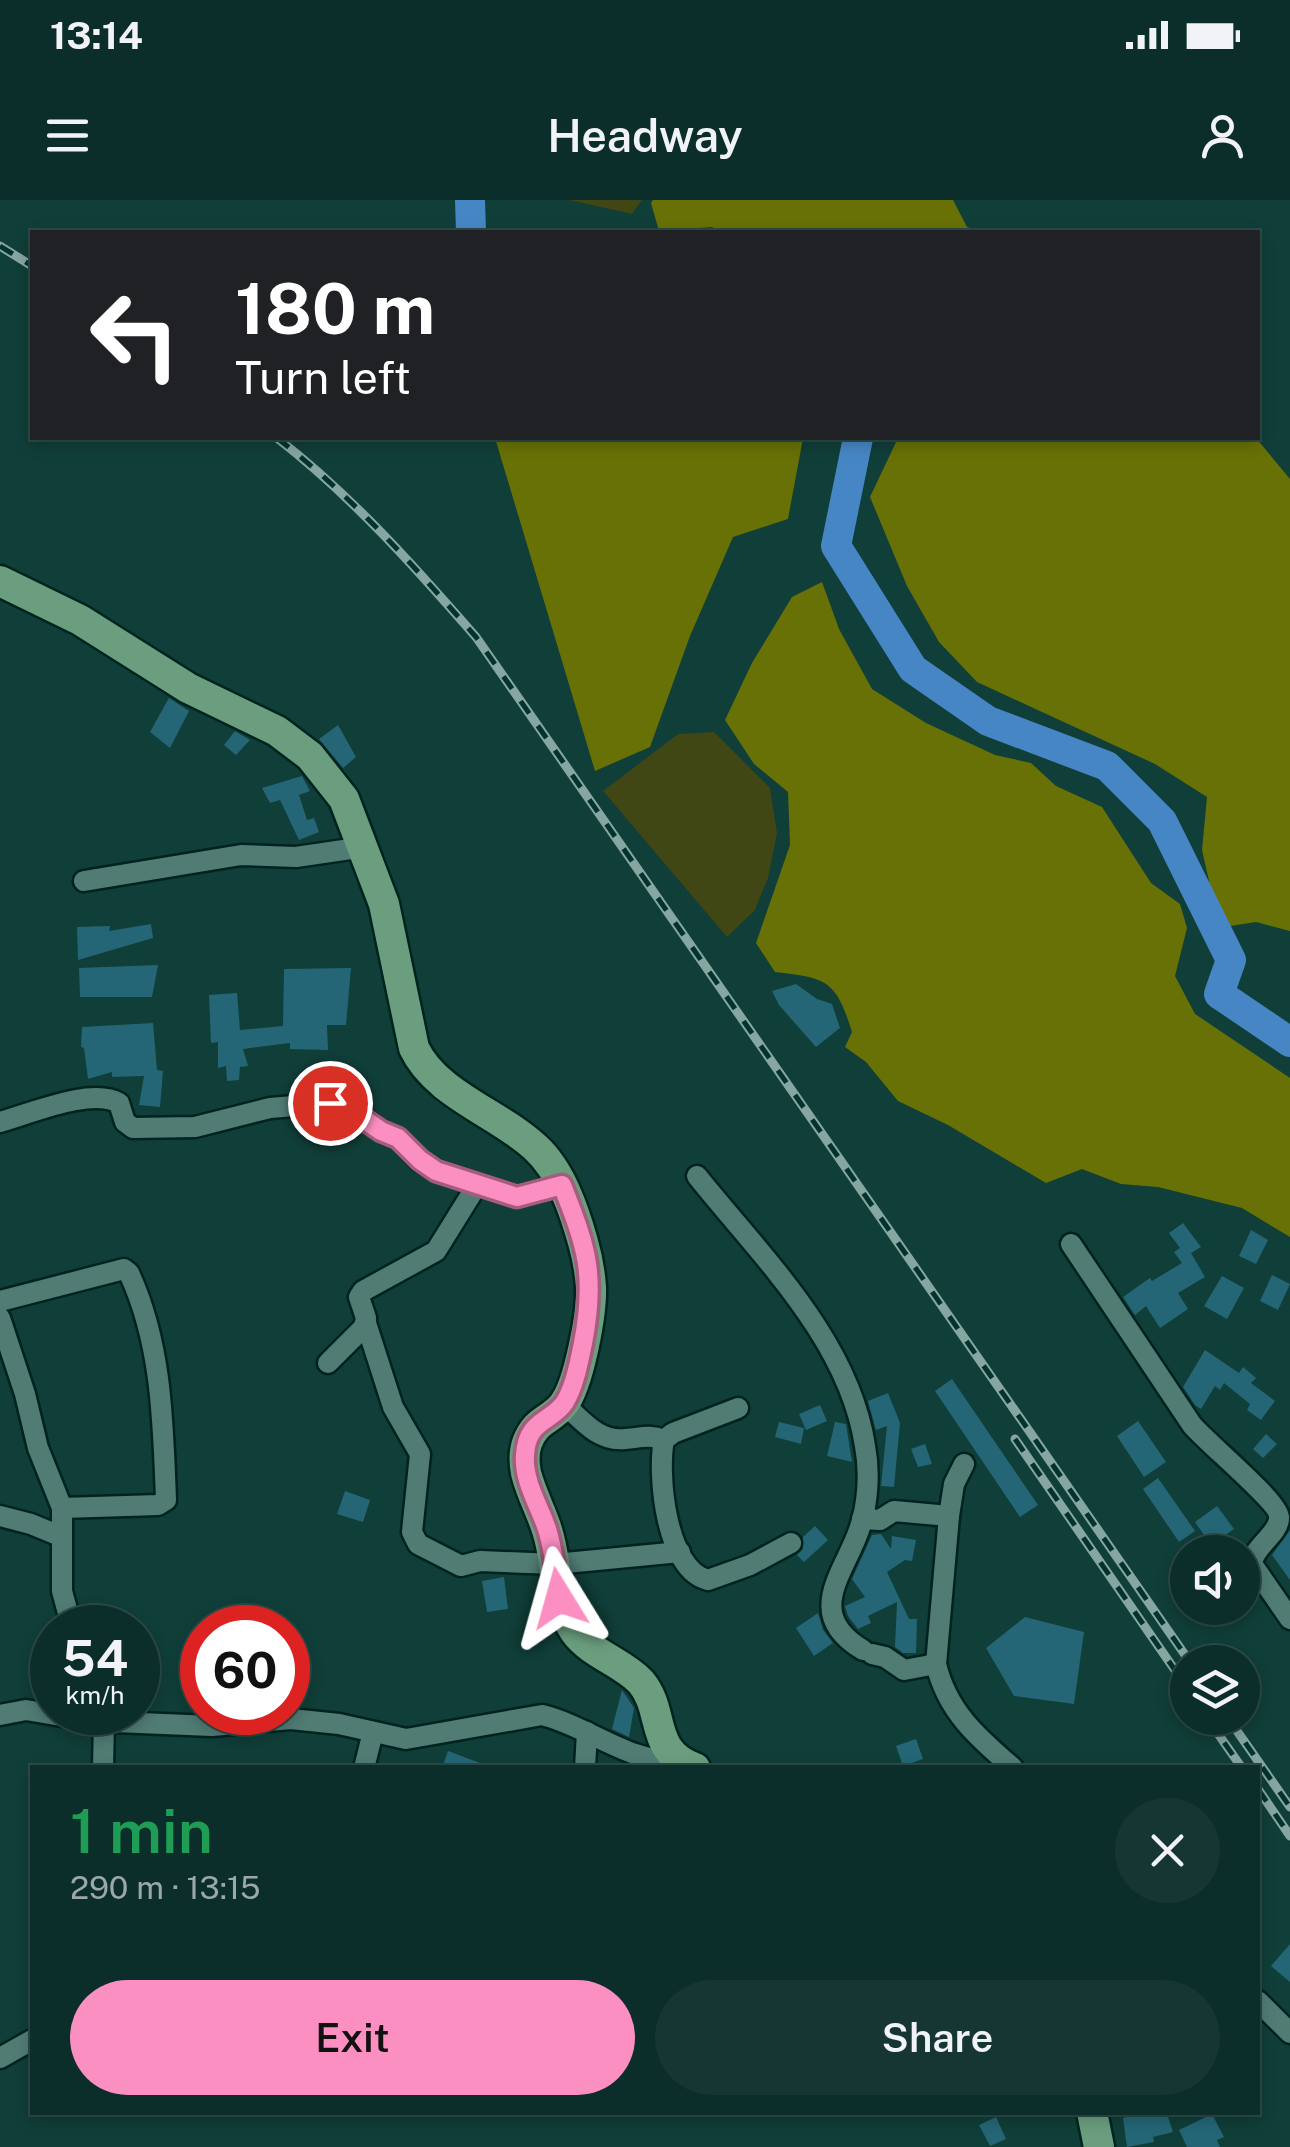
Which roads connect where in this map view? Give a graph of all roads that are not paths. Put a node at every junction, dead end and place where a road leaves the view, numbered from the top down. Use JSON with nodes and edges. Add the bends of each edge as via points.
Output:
{"nodes":[{"id":1,"x":0,"y":581,"type":"edge"},
{"id":2,"x":364,"y":847,"type":"junction"},
{"id":3,"x":84,"y":881,"type":"dead end"},
{"id":4,"x":0,"y":1122,"type":"edge"},
{"id":5,"x":697,"y":1176,"type":"dead end"},
{"id":6,"x":477,"y":1185,"type":"junction"},
{"id":7,"x":562,"y":1185,"type":"junction"},
{"id":8,"x":1071,"y":1244,"type":"dead end"},
{"id":9,"x":0,"y":1301,"type":"edge"},
{"id":10,"x":0,"y":1318,"type":"edge"},
{"id":11,"x":366,"y":1323,"type":"junction"},
{"id":12,"x":328,"y":1362,"type":"dead end"},
{"id":13,"x":564,"y":1404,"type":"junction"},
{"id":14,"x":738,"y":1408,"type":"dead end"},
{"id":15,"x":664,"y":1440,"type":"junction"},
{"id":16,"x":964,"y":1464,"type":"dead end"},
{"id":17,"x":62,"y":1508,"type":"junction"},
{"id":18,"x":1282,"y":1508,"type":"edge"},
{"id":19,"x":0,"y":1516,"type":"edge"},
{"id":20,"x":949,"y":1516,"type":"junction"},
{"id":21,"x":862,"y":1519,"type":"junction"},
{"id":22,"x":60,"y":1536,"type":"junction"},
{"id":23,"x":791,"y":1543,"type":"dead end"},
{"id":24,"x":680,"y":1552,"type":"junction"},
{"id":25,"x":556,"y":1564,"type":"junction"},
{"id":26,"x":66,"y":1605,"type":"edge"},
{"id":27,"x":1290,"y":1619,"type":"edge"},
{"id":28,"x":936,"y":1664,"type":"junction"},
{"id":29,"x":30,"y":1711,"type":"edge"},
{"id":30,"x":0,"y":1715,"type":"edge"},
{"id":31,"x":160,"y":1721,"type":"edge"},
{"id":32,"x":373,"y":1732,"type":"junction"},
{"id":33,"x":587,"y":1732,"type":"junction"},
{"id":34,"x":104,"y":1735,"type":"edge"},
{"id":35,"x":687,"y":1764,"type":"edge"},
{"id":36,"x":103,"y":1765,"type":"edge"},
{"id":37,"x":365,"y":1765,"type":"edge"},
{"id":38,"x":585,"y":1765,"type":"edge"},
{"id":39,"x":1010,"y":1765,"type":"edge"},
{"id":40,"x":1260,"y":2003,"type":"edge"},
{"id":41,"x":1290,"y":2033,"type":"edge"},
{"id":42,"x":30,"y":2041,"type":"edge"},
{"id":43,"x":0,"y":2058,"type":"edge"},
{"id":44,"x":1093,"y":2115,"type":"edge"},
{"id":45,"x":1100,"y":2147,"type":"edge"}],
"edges":[{"from":1,"to":2,"type":"main road","via":[[277,731],[310,756],[344,799]]},
{"from":2,"to":3,"type":"street","via":[[296,857],[240,855]]},
{"from":2,"to":7,"type":"main road","via":[[384,904],[420,1063],[538,1149]]},
{"from":4,"to":6,"type":"street","via":[[98,1098],[119,1103],[128,1126],[147,1128],[330,1103],[398,1138],[427,1166]]},
{"from":5,"to":21,"type":"street","via":[[828,1341],[866,1449]]},
{"from":6,"to":7,"type":"street","via":[[517,1197]]},
{"from":6,"to":11,"type":"street","via":[[436,1251],[363,1291]]},
{"from":7,"to":13,"type":"main road","via":[[591,1287],[578,1366]]},
{"from":8,"to":18,"type":"street","via":[[1199,1434]]},
{"from":9,"to":17,"type":"street","via":[[122,1269],[146,1315],[166,1500]]},
{"from":10,"to":17,"type":"street"},
{"from":11,"to":12,"type":"street"},
{"from":11,"to":25,"type":"street","via":[[393,1407],[420,1454],[414,1539],[460,1566]]},
{"from":13,"to":15,"type":"street","via":[[604,1437]]},
{"from":13,"to":25,"type":"main road","via":[[539,1421],[525,1452]]},
{"from":14,"to":15,"type":"street"},
{"from":15,"to":24,"type":"street","via":[[664,1493]]},
{"from":16,"to":20,"type":"street"},
{"from":17,"to":22,"type":"street"},
{"from":18,"to":27,"type":"street","via":[[1252,1564]]},
{"from":19,"to":22,"type":"street"},
{"from":20,"to":21,"type":"street","via":[[894,1510],[880,1520]]},
{"from":20,"to":28,"type":"street"},
{"from":21,"to":28,"type":"street","via":[[830,1598],[845,1636],[904,1670]]},
{"from":22,"to":26,"type":"street"},
{"from":23,"to":24,"type":"street","via":[[708,1580]]},
{"from":24,"to":25,"type":"street"},
{"from":25,"to":35,"type":"main road","via":[[559,1598],[578,1637],[632,1672],[645,1688],[668,1751]]},
{"from":28,"to":39,"type":"street","via":[[966,1727]]},
{"from":29,"to":30,"type":"street"},
{"from":31,"to":32,"type":"street","via":[[212,1726],[292,1719]]},
{"from":32,"to":33,"type":"street","via":[[406,1740],[542,1715]]},
{"from":32,"to":37,"type":"street"},
{"from":33,"to":35,"type":"street","via":[[654,1760]]},
{"from":33,"to":38,"type":"street"},
{"from":34,"to":36,"type":"street"},
{"from":40,"to":41,"type":"street"},
{"from":42,"to":43,"type":"street"},
{"from":44,"to":45,"type":"main road"}]}
